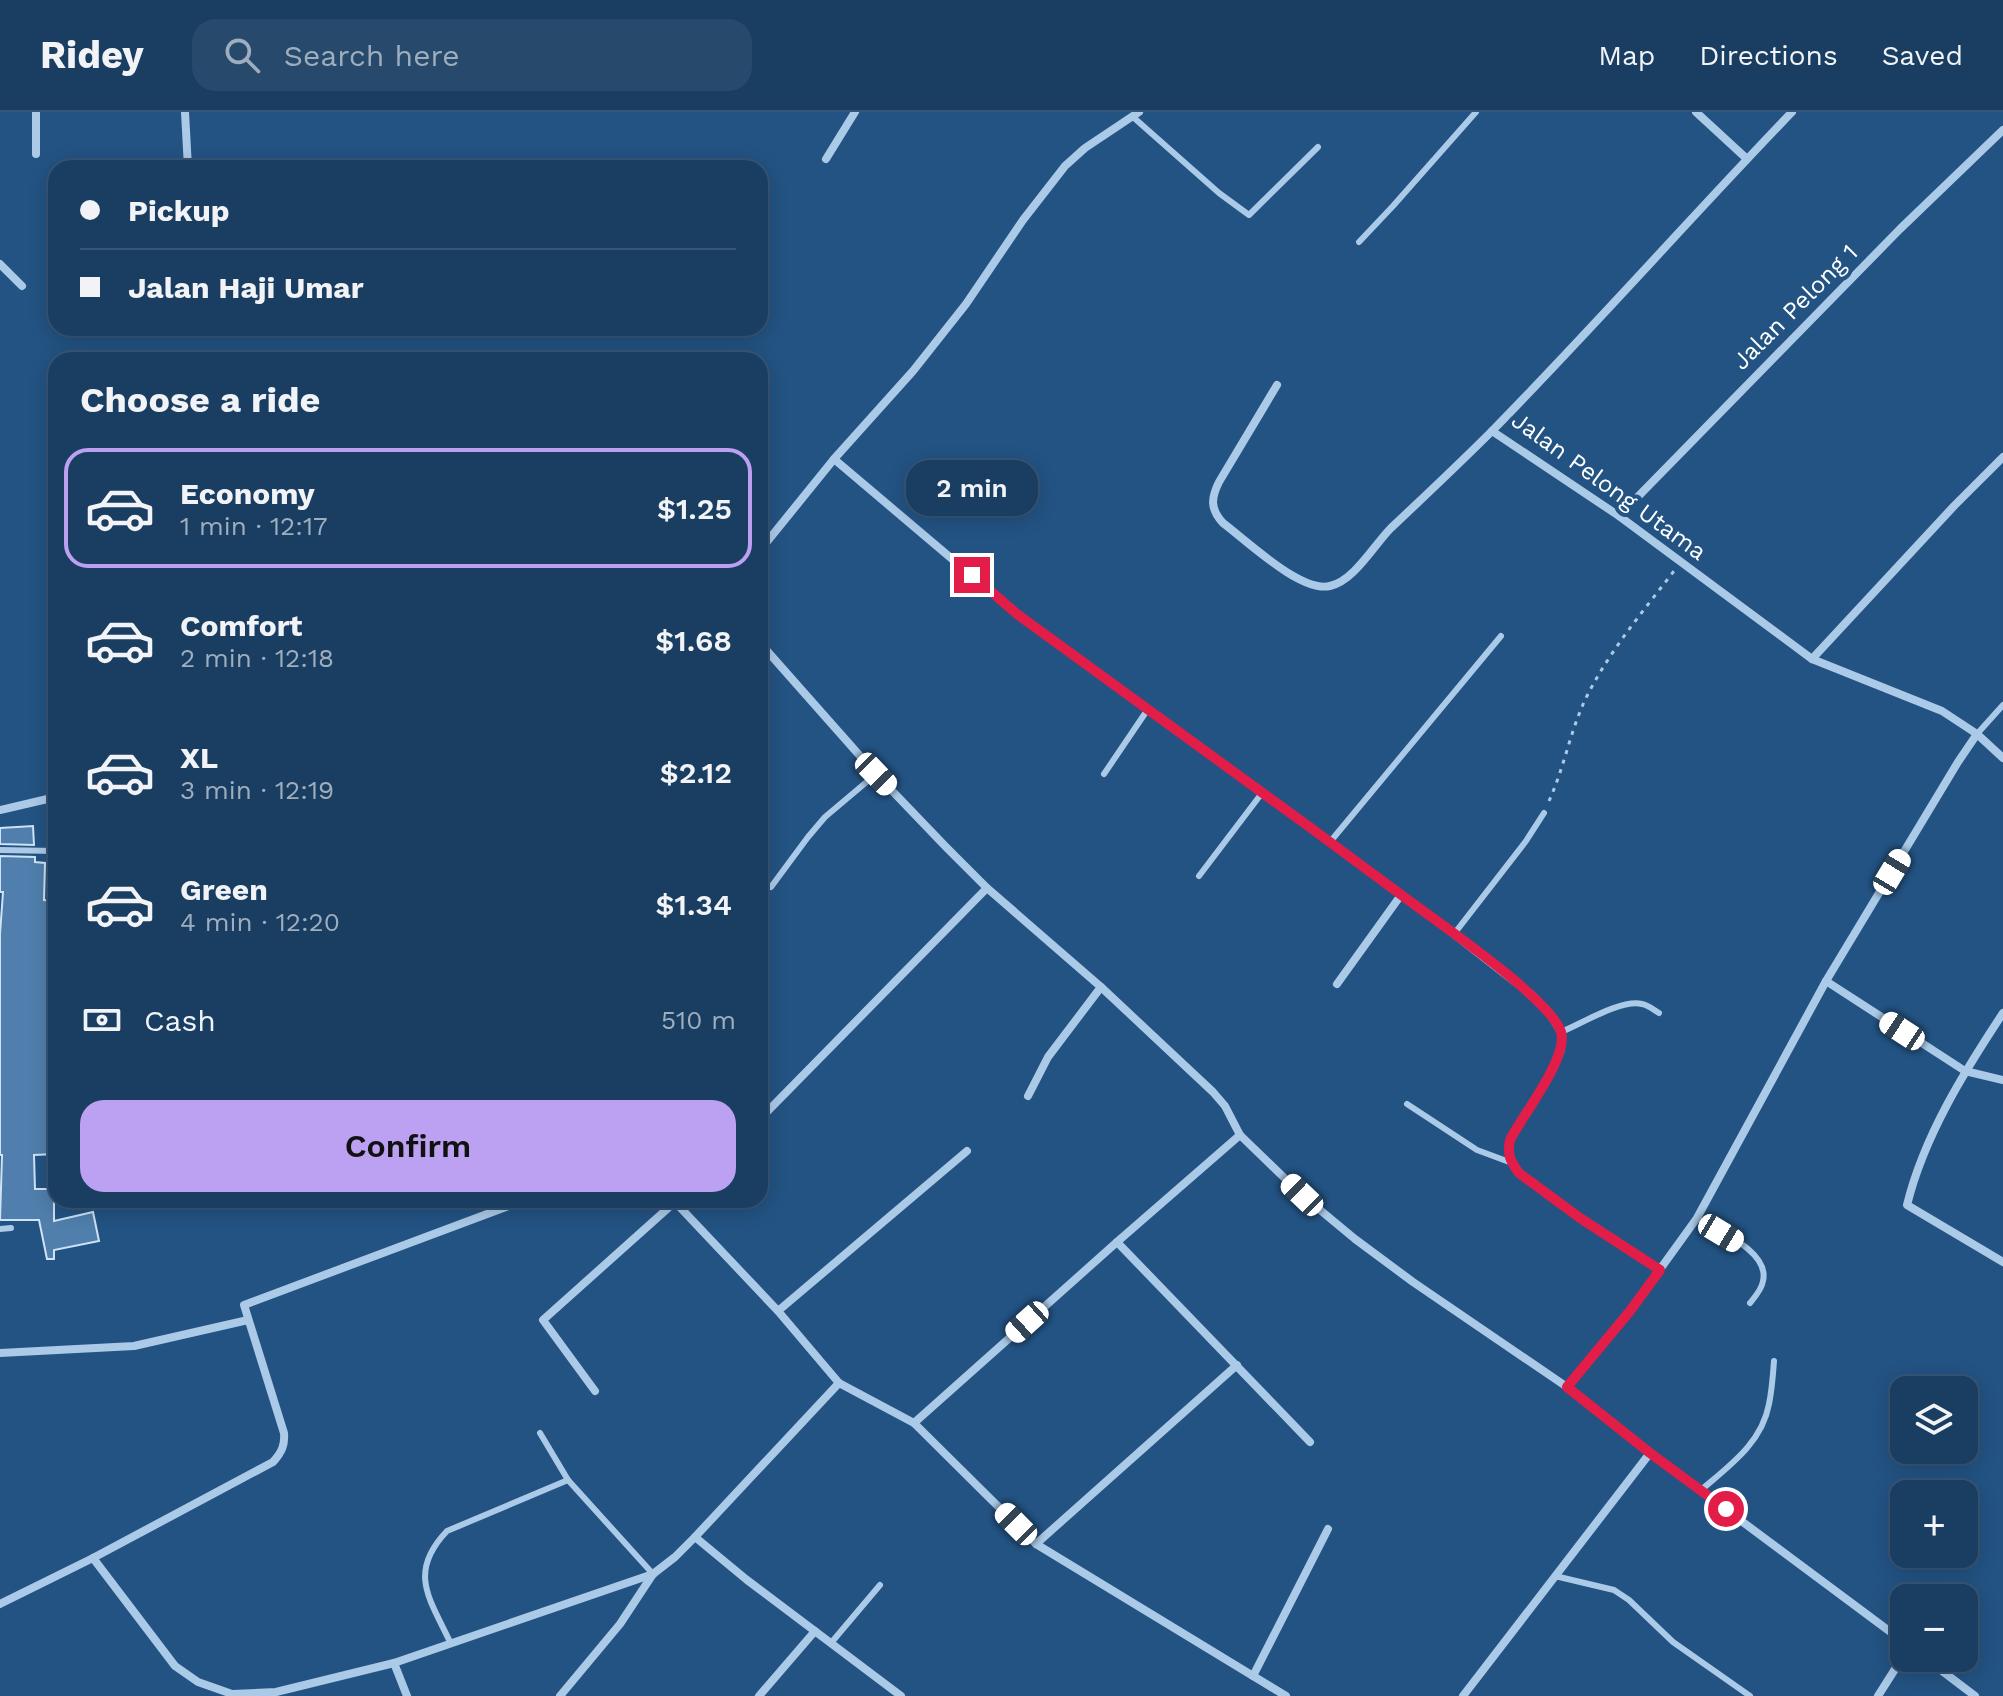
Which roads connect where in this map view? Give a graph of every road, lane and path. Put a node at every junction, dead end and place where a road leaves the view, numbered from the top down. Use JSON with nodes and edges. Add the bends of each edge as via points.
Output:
{"nodes":[{"id":1,"x":36,"y":112,"type":"edge"},
{"id":2,"x":185,"y":112,"type":"edge"},
{"id":3,"x":855,"y":112,"type":"edge"},
{"id":4,"x":1476,"y":112,"type":"edge"},
{"id":5,"x":1696,"y":112,"type":"edge"},
{"id":6,"x":1792,"y":112,"type":"edge"},
{"id":7,"x":1136,"y":114,"type":"edge"},
{"id":8,"x":2003,"y":130,"type":"edge"},
{"id":9,"x":1318,"y":147,"type":"dead end"},
{"id":10,"x":36,"y":154,"type":"dead end"},
{"id":11,"x":826,"y":159,"type":"dead end"},
{"id":12,"x":1747,"y":159,"type":"junction"},
{"id":13,"x":188,"y":160,"type":"edge"},
{"id":14,"x":1359,"y":242,"type":"dead end"},
{"id":15,"x":0,"y":264,"type":"edge"},
{"id":16,"x":22,"y":286,"type":"dead end"},
{"id":17,"x":1277,"y":385,"type":"dead end"},
{"id":18,"x":1492,"y":431,"type":"junction"},
{"id":19,"x":2003,"y":457,"type":"edge"},
{"id":20,"x":834,"y":459,"type":"junction"},
{"id":21,"x":1619,"y":516,"type":"junction"},
{"id":22,"x":768,"y":539,"type":"edge"},
{"id":23,"x":1681,"y":562,"type":"junction"},
{"id":24,"x":1501,"y":636,"type":"dead end"},
{"id":25,"x":768,"y":652,"type":"edge"},
{"id":26,"x":1812,"y":659,"type":"junction"},
{"id":27,"x":2003,"y":705,"type":"edge"},
{"id":28,"x":1148,"y":709,"type":"junction"},
{"id":29,"x":1977,"y":734,"type":"junction"},
{"id":30,"x":2003,"y":758,"type":"edge"},
{"id":31,"x":876,"y":774,"type":"junction"},
{"id":32,"x":1104,"y":774,"type":"dead end"},
{"id":33,"x":1262,"y":793,"type":"junction"},
{"id":34,"x":48,"y":799,"type":"edge"},
{"id":35,"x":0,"y":810,"type":"edge"},
{"id":36,"x":1544,"y":813,"type":"joint"},
{"id":37,"x":1330,"y":842,"type":"junction"},
{"id":38,"x":0,"y":850,"type":"edge"},
{"id":39,"x":48,"y":851,"type":"edge"},
{"id":40,"x":1199,"y":876,"type":"dead end"},
{"id":41,"x":771,"y":887,"type":"dead end"},
{"id":42,"x":987,"y":888,"type":"junction"},
{"id":43,"x":1401,"y":895,"type":"junction"},
{"id":44,"x":1454,"y":934,"type":"junction"},
{"id":45,"x":1826,"y":981,"type":"junction"},
{"id":46,"x":1337,"y":984,"type":"dead end"},
{"id":47,"x":1101,"y":987,"type":"junction"},
{"id":48,"x":1659,"y":1013,"type":"dead end"},
{"id":49,"x":2003,"y":1013,"type":"edge"},
{"id":50,"x":1561,"y":1032,"type":"junction"},
{"id":51,"x":1965,"y":1071,"type":"junction"},
{"id":52,"x":2003,"y":1080,"type":"edge"},
{"id":53,"x":1028,"y":1096,"type":"dead end"},
{"id":54,"x":1407,"y":1104,"type":"dead end"},
{"id":55,"x":768,"y":1111,"type":"edge"},
{"id":56,"x":1240,"y":1135,"type":"junction"},
{"id":57,"x":967,"y":1151,"type":"dead end"},
{"id":58,"x":1512,"y":1163,"type":"junction"},
{"id":59,"x":503,"y":1208,"type":"edge"},
{"id":60,"x":668,"y":1208,"type":"edge"},
{"id":61,"x":682,"y":1208,"type":"edge"},
{"id":62,"x":1697,"y":1218,"type":"junction"},
{"id":63,"x":11,"y":1228,"type":"dead end"},
{"id":64,"x":0,"y":1229,"type":"edge"},
{"id":65,"x":1117,"y":1242,"type":"junction"},
{"id":66,"x":2003,"y":1262,"type":"edge"},
{"id":67,"x":1660,"y":1270,"type":"junction"},
{"id":68,"x":1750,"y":1303,"type":"dead end"},
{"id":69,"x":778,"y":1311,"type":"junction"},
{"id":70,"x":248,"y":1320,"type":"junction"},
{"id":71,"x":0,"y":1353,"type":"edge"},
{"id":72,"x":1774,"y":1361,"type":"dead end"},
{"id":73,"x":1237,"y":1365,"type":"junction"},
{"id":74,"x":839,"y":1383,"type":"junction"},
{"id":75,"x":1567,"y":1387,"type":"junction"},
{"id":76,"x":595,"y":1391,"type":"dead end"},
{"id":77,"x":914,"y":1423,"type":"junction"},
{"id":78,"x":540,"y":1433,"type":"dead end"},
{"id":79,"x":1310,"y":1442,"type":"dead end"},
{"id":80,"x":1650,"y":1453,"type":"junction"},
{"id":81,"x":568,"y":1480,"type":"junction"},
{"id":82,"x":1701,"y":1490,"type":"junction"},
{"id":83,"x":1328,"y":1529,"type":"dead end"},
{"id":84,"x":695,"y":1537,"type":"junction"},
{"id":85,"x":1036,"y":1544,"type":"junction"},
{"id":86,"x":93,"y":1558,"type":"junction"},
{"id":87,"x":653,"y":1574,"type":"junction"},
{"id":88,"x":1555,"y":1576,"type":"junction"},
{"id":89,"x":880,"y":1585,"type":"dead end"},
{"id":90,"x":0,"y":1604,"type":"edge"},
{"id":91,"x":815,"y":1631,"type":"junction"},
{"id":92,"x":1890,"y":1632,"type":"edge"},
{"id":93,"x":831,"y":1643,"type":"junction"},
{"id":94,"x":451,"y":1644,"type":"junction"},
{"id":95,"x":394,"y":1663,"type":"junction"},
{"id":96,"x":1893,"y":1672,"type":"edge"},
{"id":97,"x":1943,"y":1672,"type":"edge"},
{"id":98,"x":1253,"y":1676,"type":"junction"},
{"id":99,"x":407,"y":1696,"type":"edge"},
{"id":100,"x":560,"y":1696,"type":"edge"},
{"id":101,"x":759,"y":1696,"type":"edge"},
{"id":102,"x":901,"y":1696,"type":"edge"},
{"id":103,"x":1286,"y":1696,"type":"edge"},
{"id":104,"x":1463,"y":1696,"type":"edge"},
{"id":105,"x":1750,"y":1696,"type":"edge"},
{"id":106,"x":1878,"y":1696,"type":"edge"},
{"id":107,"x":1975,"y":1696,"type":"edge"}],
"edges":[{"from":1,"to":10,"type":"street"},
{"from":2,"to":13,"type":"street"},
{"from":3,"to":11,"type":"street"},
{"from":4,"to":14,"type":"lane"},
{"from":5,"to":12,"type":"street"},
{"from":6,"to":12,"type":"street"},
{"from":7,"to":9,"type":"lane","via":[[1249,215]]},
{"from":7,"to":20,"type":"street","via":[[1065,166],[966,304]]},
{"from":8,"to":21,"type":"street","name":"Jalan Pelong 1"},
{"from":12,"to":18,"type":"street","name":"Jalan Pelong Utama"},
{"from":15,"to":16,"type":"street"},
{"from":17,"to":18,"type":"street","via":[[1219,482],[1212,505],[1223,523],[1312,586],[1344,581]]},
{"from":18,"to":21,"type":"street","name":"Jalan Pelong Utama"},
{"from":19,"to":26,"type":"street"},
{"from":20,"to":22,"type":"street"},
{"from":20,"to":28,"type":"street","via":[[1017,614]]},
{"from":21,"to":23,"type":"street","name":"Jalan Pelong Utama"},
{"from":23,"to":26,"type":"street","name":"Jalan Pelong Utama"},
{"from":23,"to":36,"type":"path","via":[[1588,693]]},
{"from":24,"to":37,"type":"lane"},
{"from":25,"to":31,"type":"street"},
{"from":26,"to":29,"type":"street","name":"Jalan Pelong Utama","via":[[1942,711]]},
{"from":27,"to":29,"type":"lane"},
{"from":28,"to":32,"type":"lane"},
{"from":28,"to":33,"type":"street"},
{"from":29,"to":30,"type":"street","name":"Jalan Pelong Utama"},
{"from":29,"to":45,"type":"street"},
{"from":31,"to":41,"type":"lane","via":[[825,817]]},
{"from":31,"to":42,"type":"street"},
{"from":33,"to":37,"type":"street"},
{"from":33,"to":40,"type":"lane"},
{"from":34,"to":35,"type":"street"},
{"from":36,"to":44,"type":"lane"},
{"from":37,"to":43,"type":"street"},
{"from":38,"to":39,"type":"lane"},
{"from":42,"to":47,"type":"street"},
{"from":42,"to":55,"type":"street"},
{"from":43,"to":44,"type":"street"},
{"from":43,"to":46,"type":"street"},
{"from":44,"to":50,"type":"street","via":[[1532,995]]},
{"from":45,"to":51,"type":"street"},
{"from":45,"to":62,"type":"street"},
{"from":47,"to":53,"type":"street","via":[[1048,1057]]},
{"from":47,"to":56,"type":"street","via":[[1213,1092]]},
{"from":48,"to":50,"type":"lane","via":[[1641,1003],[1631,1004]]},
{"from":49,"to":51,"type":"street"},
{"from":50,"to":58,"type":"street","via":[[1553,1069],[1510,1140],[1507,1152]]},
{"from":51,"to":52,"type":"street"},
{"from":51,"to":66,"type":"street","via":[[1924,1151],[1907,1205]]},
{"from":54,"to":58,"type":"lane","via":[[1477,1150]]},
{"from":56,"to":65,"type":"street"},
{"from":56,"to":75,"type":"street","via":[[1355,1239]]},
{"from":57,"to":69,"type":"street"},
{"from":58,"to":67,"type":"street","via":[[1580,1218]]},
{"from":59,"to":70,"type":"street","via":[[244,1305]]},
{"from":60,"to":76,"type":"street","via":[[543,1320]]},
{"from":61,"to":69,"type":"street"},
{"from":62,"to":67,"type":"street"},
{"from":62,"to":68,"type":"lane","via":[[1746,1247],[1762,1263],[1763,1285]]},
{"from":63,"to":64,"type":"lane"},
{"from":65,"to":73,"type":"street"},
{"from":65,"to":77,"type":"street"},
{"from":67,"to":75,"type":"street"},
{"from":69,"to":74,"type":"street"},
{"from":70,"to":71,"type":"street","via":[[134,1346]]},
{"from":70,"to":86,"type":"street","via":[[284,1433],[279,1455]]},
{"from":72,"to":82,"type":"lane","via":[[1763,1424],[1750,1445]]},
{"from":73,"to":79,"type":"street"},
{"from":73,"to":85,"type":"street"},
{"from":74,"to":77,"type":"street"},
{"from":74,"to":84,"type":"street"},
{"from":75,"to":80,"type":"street"},
{"from":77,"to":85,"type":"street"},
{"from":78,"to":81,"type":"lane"},
{"from":80,"to":82,"type":"street"},
{"from":80,"to":88,"type":"street"},
{"from":81,"to":87,"type":"lane"},
{"from":81,"to":94,"type":"lane","via":[[447,1531],[435,1543],[424,1576]]},
{"from":82,"to":92,"type":"street"},
{"from":83,"to":98,"type":"street"},
{"from":84,"to":87,"type":"street"},
{"from":84,"to":91,"type":"street"},
{"from":85,"to":98,"type":"street"},
{"from":86,"to":90,"type":"street"},
{"from":86,"to":95,"type":"street","via":[[175,1666],[198,1682],[232,1694],[276,1692]]},
{"from":87,"to":94,"type":"street"},
{"from":87,"to":100,"type":"street","via":[[620,1624]]},
{"from":88,"to":104,"type":"street"},
{"from":88,"to":105,"type":"lane","via":[[1614,1590],[1673,1642]]},
{"from":89,"to":93,"type":"lane"},
{"from":91,"to":93,"type":"street"},
{"from":91,"to":101,"type":"street"},
{"from":93,"to":102,"type":"street"},
{"from":94,"to":95,"type":"street"},
{"from":95,"to":99,"type":"street"},
{"from":96,"to":106,"type":"street"},
{"from":97,"to":107,"type":"street"},
{"from":98,"to":103,"type":"street"}]}
